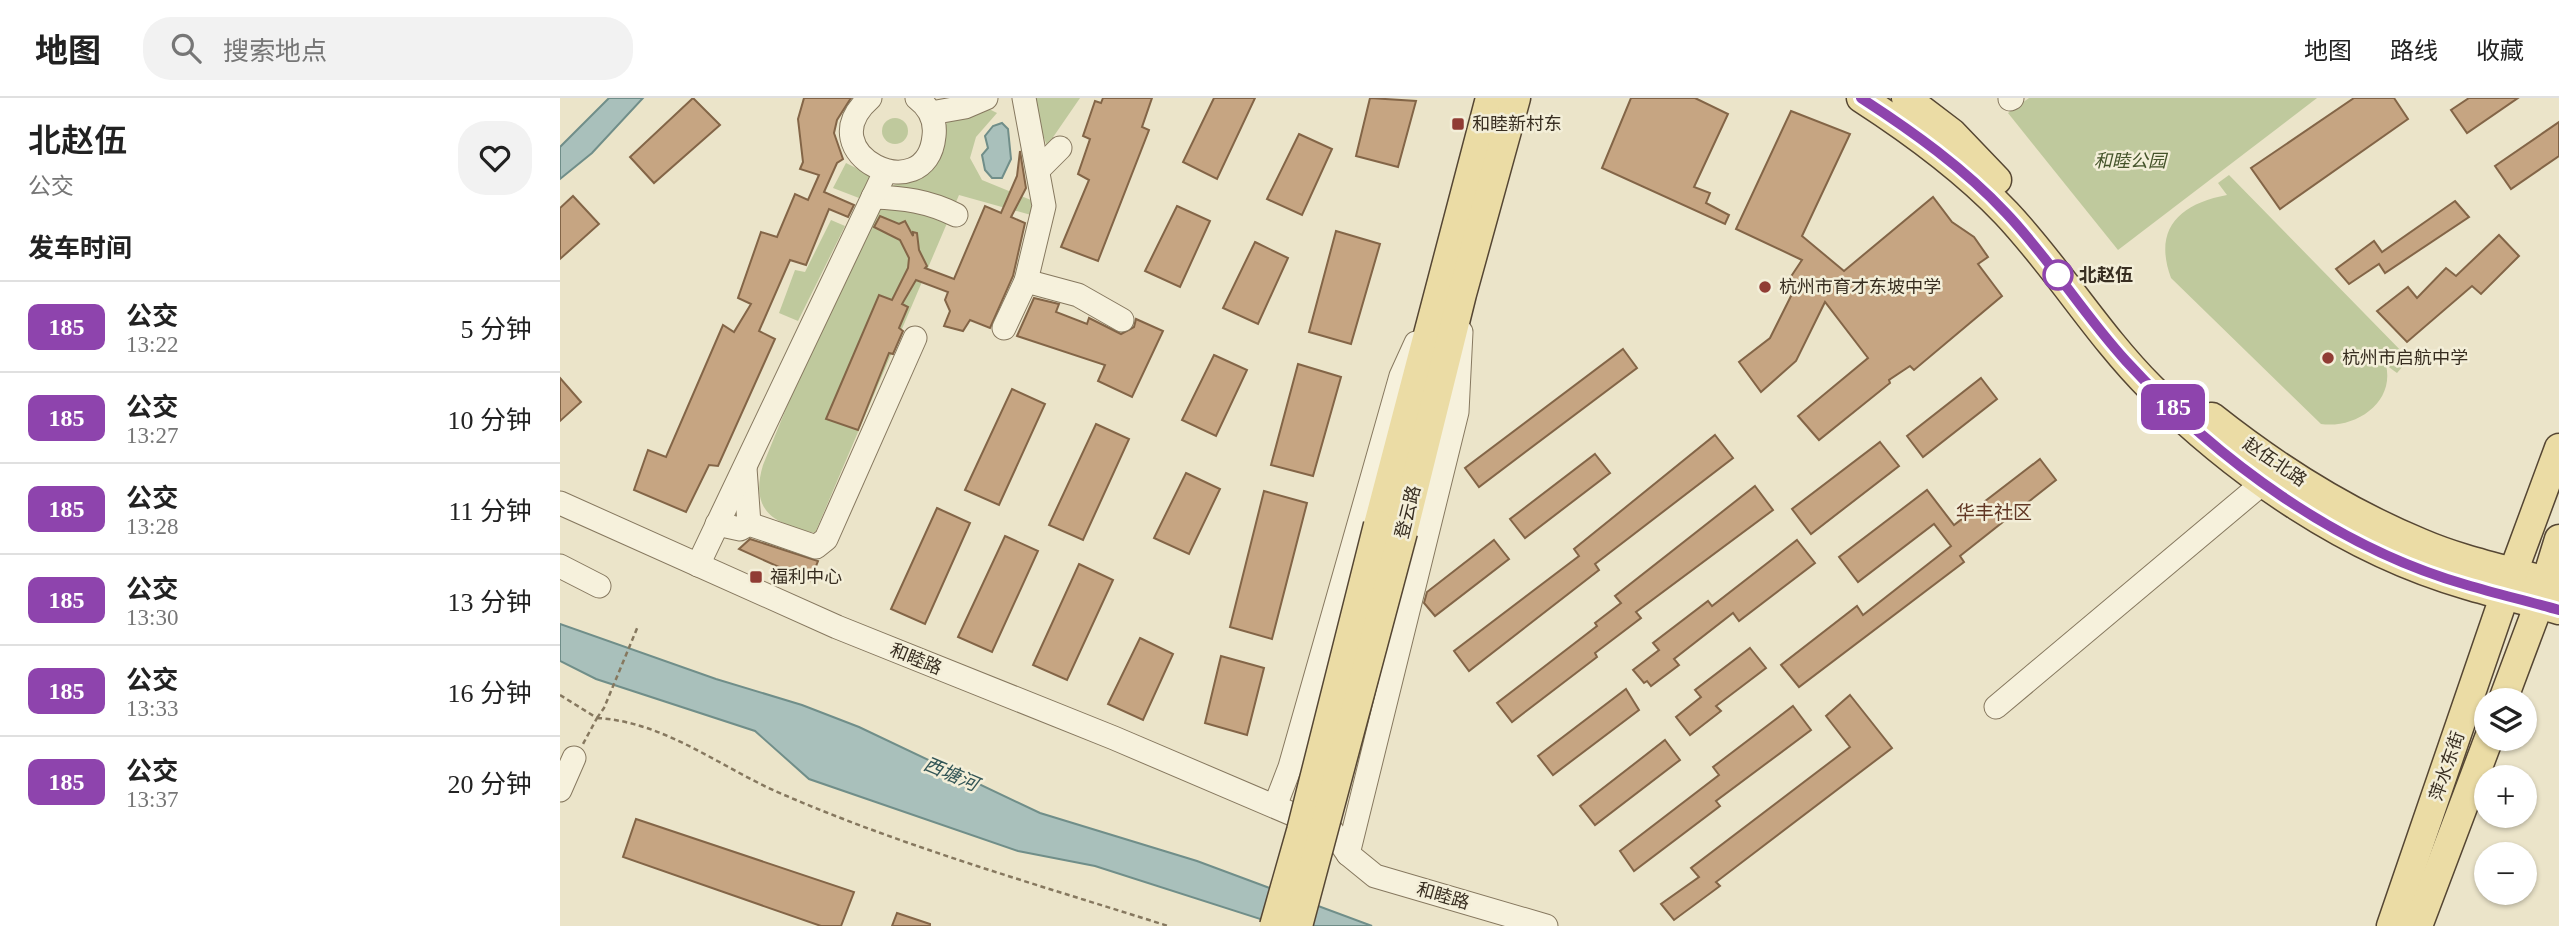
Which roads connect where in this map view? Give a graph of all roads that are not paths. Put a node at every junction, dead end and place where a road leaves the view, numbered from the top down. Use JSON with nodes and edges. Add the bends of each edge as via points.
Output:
{"nodes":[{"id":1,"x":870,"y":98,"type":"edge"},
{"id":2,"x":986,"y":98,"type":"edge"},
{"id":3,"x":1024,"y":98,"type":"edge"},
{"id":4,"x":1490,"y":98,"type":"edge"},
{"id":5,"x":1516,"y":98,"type":"edge"},
{"id":6,"x":1861,"y":98,"type":"edge"},
{"id":7,"x":1906,"y":98,"type":"edge"},
{"id":8,"x":924,"y":105,"type":"edge"},
{"id":9,"x":1060,"y":148,"type":"dead end"},
{"id":10,"x":1038,"y":170,"type":"junction"},
{"id":11,"x":885,"y":172,"type":"junction"},
{"id":12,"x":873,"y":197,"type":"junction"},
{"id":13,"x":956,"y":215,"type":"dead end"},
{"id":14,"x":1026,"y":281,"type":"junction"},
{"id":15,"x":1452,"y":289,"type":"junction"},
{"id":16,"x":1122,"y":320,"type":"dead end"},
{"id":17,"x":1004,"y":328,"type":"dead end"},
{"id":18,"x":915,"y":338,"type":"dead end"},
{"id":19,"x":2559,"y":447,"type":"edge"},
{"id":20,"x":745,"y":464,"type":"junction"},
{"id":21,"x":2264,"y":482,"type":"junction"},
{"id":22,"x":560,"y":503,"type":"edge"},
{"id":23,"x":717,"y":524,"type":"junction"},
{"id":24,"x":749,"y":524,"type":"junction"},
{"id":25,"x":1390,"y":528,"type":"junction"},
{"id":26,"x":2559,"y":538,"type":"edge"},
{"id":27,"x":698,"y":565,"type":"junction"},
{"id":28,"x":560,"y":566,"type":"edge"},
{"id":29,"x":2509,"y":583,"type":"junction"},
{"id":30,"x":599,"y":586,"type":"dead end"},
{"id":31,"x":2551,"y":595,"type":"edge"},
{"id":32,"x":2508,"y":688,"type":"edge"},
{"id":33,"x":1996,"y":707,"type":"dead end"},
{"id":34,"x":2484,"y":751,"type":"edge"},
{"id":35,"x":574,"y":758,"type":"road end"},
{"id":36,"x":560,"y":790,"type":"edge"},
{"id":37,"x":1275,"y":806,"type":"junction"},
{"id":38,"x":1348,"y":854,"type":"junction"},
{"id":39,"x":1274,"y":926,"type":"edge"},
{"id":40,"x":1298,"y":926,"type":"edge"},
{"id":41,"x":1546,"y":926,"type":"edge"},
{"id":42,"x":2391,"y":926,"type":"edge"},
{"id":43,"x":2418,"y":926,"type":"edge"}],
"edges":[{"from":1,"to":11,"type":"street","via":[[855,118],[855,145],[872,167]]},
{"from":2,"to":8,"type":"street","via":[[965,107]]},
{"from":3,"to":10,"type":"street"},
{"from":4,"to":15,"type":"main road","name":"登云路"},
{"from":5,"to":15,"type":"main road","name":"登云路"},
{"from":6,"to":21,"type":"main road","name":"赵伍北路","via":[[1904,126],[1986,194],[2152,388]]},
{"from":7,"to":29,"type":"main road","name":"赵伍北路","via":[[1952,133],[2018,200],[2129,339],[2184,396],[2259,452],[2362,515]]},
{"from":8,"to":11,"type":"street","via":[[935,125],[930,151],[911,169]]},
{"from":9,"to":10,"type":"street"},
{"from":10,"to":14,"type":"street","via":[[1044,206]]},
{"from":11,"to":12,"type":"street"},
{"from":12,"to":13,"type":"street","via":[[911,198]]},
{"from":12,"to":20,"type":"street"},
{"from":14,"to":16,"type":"street","via":[[1078,295]]},
{"from":14,"to":17,"type":"street"},
{"from":15,"to":25,"type":"main road","name":"登云路"},
{"from":15,"to":37,"type":"street","via":[[1401,376]]},
{"from":15,"to":38,"type":"street","via":[[1457,412]]},
{"from":18,"to":24,"type":"street","via":[[826,539],[817,547]]},
{"from":19,"to":29,"type":"main road","name":"萍水东街"},
{"from":20,"to":23,"type":"street"},
{"from":20,"to":24,"type":"street"},
{"from":21,"to":29,"type":"main road","name":"赵伍北路","via":[[2358,541],[2466,585]]},
{"from":21,"to":33,"type":"street"},
{"from":22,"to":27,"type":"street","name":"和睦路"},
{"from":23,"to":24,"type":"street","via":[[740,529]]},
{"from":23,"to":27,"type":"street"},
{"from":25,"to":39,"type":"main road","name":"登云路","bridge":true},
{"from":25,"to":40,"type":"main road","name":"登云路","bridge":true},
{"from":26,"to":31,"type":"main road"},
{"from":27,"to":37,"type":"street","name":"和睦路","via":[[837,627]]},
{"from":28,"to":30,"type":"street"},
{"from":29,"to":31,"type":"main road","name":"赵伍北路"},
{"from":29,"to":42,"type":"main road","name":"萍水东街"},
{"from":31,"to":32,"type":"main road"},
{"from":34,"to":43,"type":"main road","name":"萍水东街"},
{"from":35,"to":36,"type":"street"},
{"from":37,"to":38,"type":"street","name":"和睦路","via":[[1332,831]]},
{"from":38,"to":41,"type":"street","name":"和睦路","via":[[1375,876]]}]}
